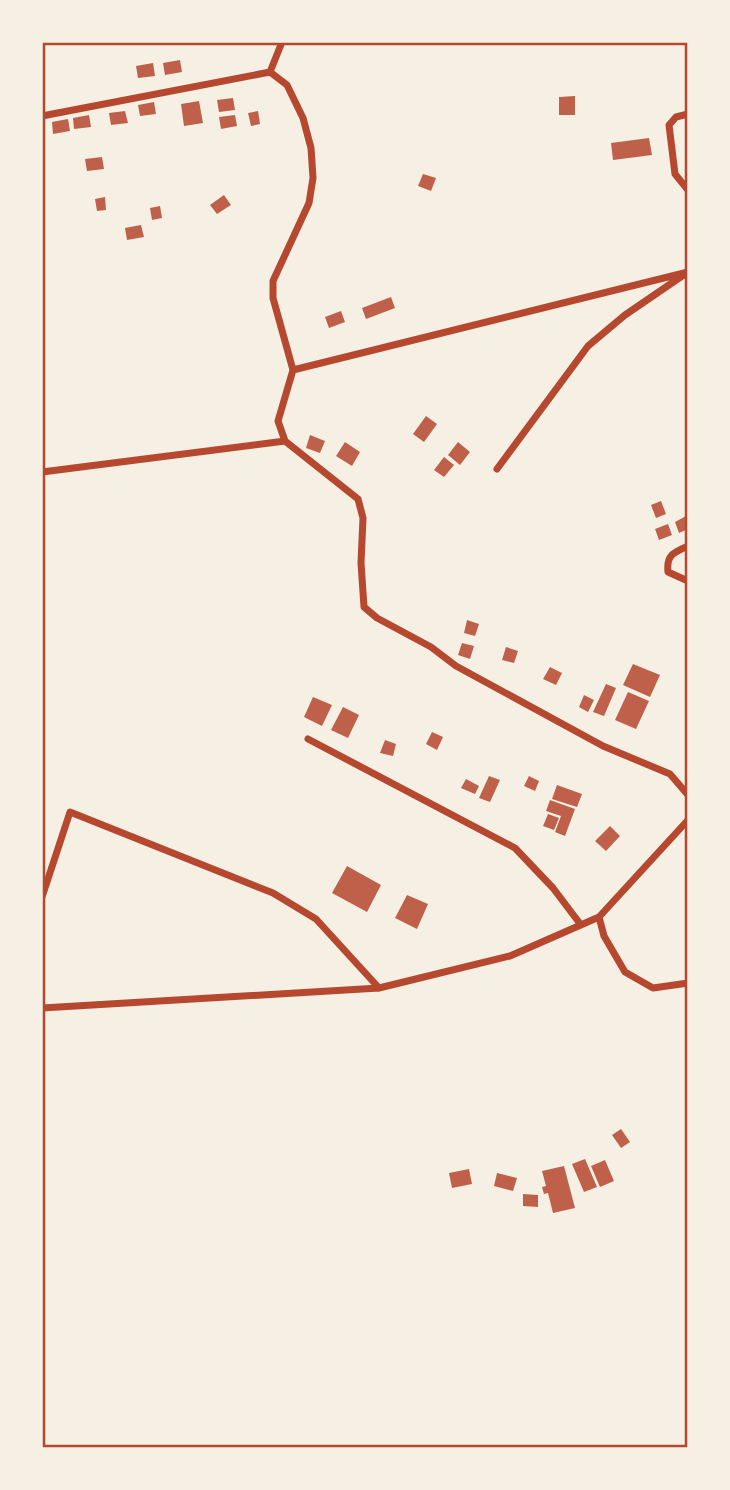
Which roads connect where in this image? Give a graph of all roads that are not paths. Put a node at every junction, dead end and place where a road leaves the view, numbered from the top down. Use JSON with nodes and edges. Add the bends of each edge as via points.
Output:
{"nodes":[{"id":1,"x":282,"y":42,"type":"edge"},
{"id":2,"x":270,"y":72,"type":"junction"},
{"id":3,"x":688,"y":114,"type":"edge"},
{"id":4,"x":42,"y":116,"type":"edge"},
{"id":5,"x":688,"y":190,"type":"edge"},
{"id":6,"x":688,"y":272,"type":"edge"},
{"id":7,"x":293,"y":370,"type":"junction"},
{"id":8,"x":285,"y":441,"type":"junction"},
{"id":9,"x":497,"y":468,"type":"dead end"},
{"id":10,"x":42,"y":472,"type":"edge"},
{"id":11,"x":688,"y":546,"type":"edge"},
{"id":12,"x":688,"y":581,"type":"edge"},
{"id":13,"x":309,"y":739,"type":"dead end"},
{"id":14,"x":688,"y":795,"type":"edge"},
{"id":15,"x":688,"y":820,"type":"edge"},
{"id":16,"x":42,"y":897,"type":"edge"},
{"id":17,"x":599,"y":917,"type":"junction"},
{"id":18,"x":581,"y":925,"type":"junction"},
{"id":19,"x":688,"y":983,"type":"edge"},
{"id":20,"x":379,"y":988,"type":"junction"},
{"id":21,"x":42,"y":1008,"type":"edge"}],
"edges":[{"from":1,"to":2,"type":"street"},
{"from":2,"to":4,"type":"street"},
{"from":2,"to":7,"type":"street","via":[[287,85],[311,148],[310,203],[273,281],[273,298]]},
{"from":3,"to":5,"type":"street","via":[[669,125],[675,174]]},
{"from":6,"to":7,"type":"street"},
{"from":6,"to":9,"type":"street","via":[[588,346]]},
{"from":7,"to":8,"type":"street","via":[[278,421]]},
{"from":8,"to":10,"type":"street"},
{"from":8,"to":14,"type":"street","via":[[358,499],[363,518],[364,607],[456,666],[603,746],[670,774]]},
{"from":11,"to":12,"type":"street","via":[[672,553],[667,562],[668,572]]},
{"from":13,"to":18,"type":"street","via":[[515,848]]},
{"from":15,"to":17,"type":"street"},
{"from":16,"to":20,"type":"street","via":[[70,812],[273,893],[316,919]]},
{"from":17,"to":18,"type":"street"},
{"from":17,"to":19,"type":"street","via":[[604,936],[625,972],[653,988]]},
{"from":18,"to":20,"type":"street","via":[[510,957]]},
{"from":20,"to":21,"type":"street"}]}
